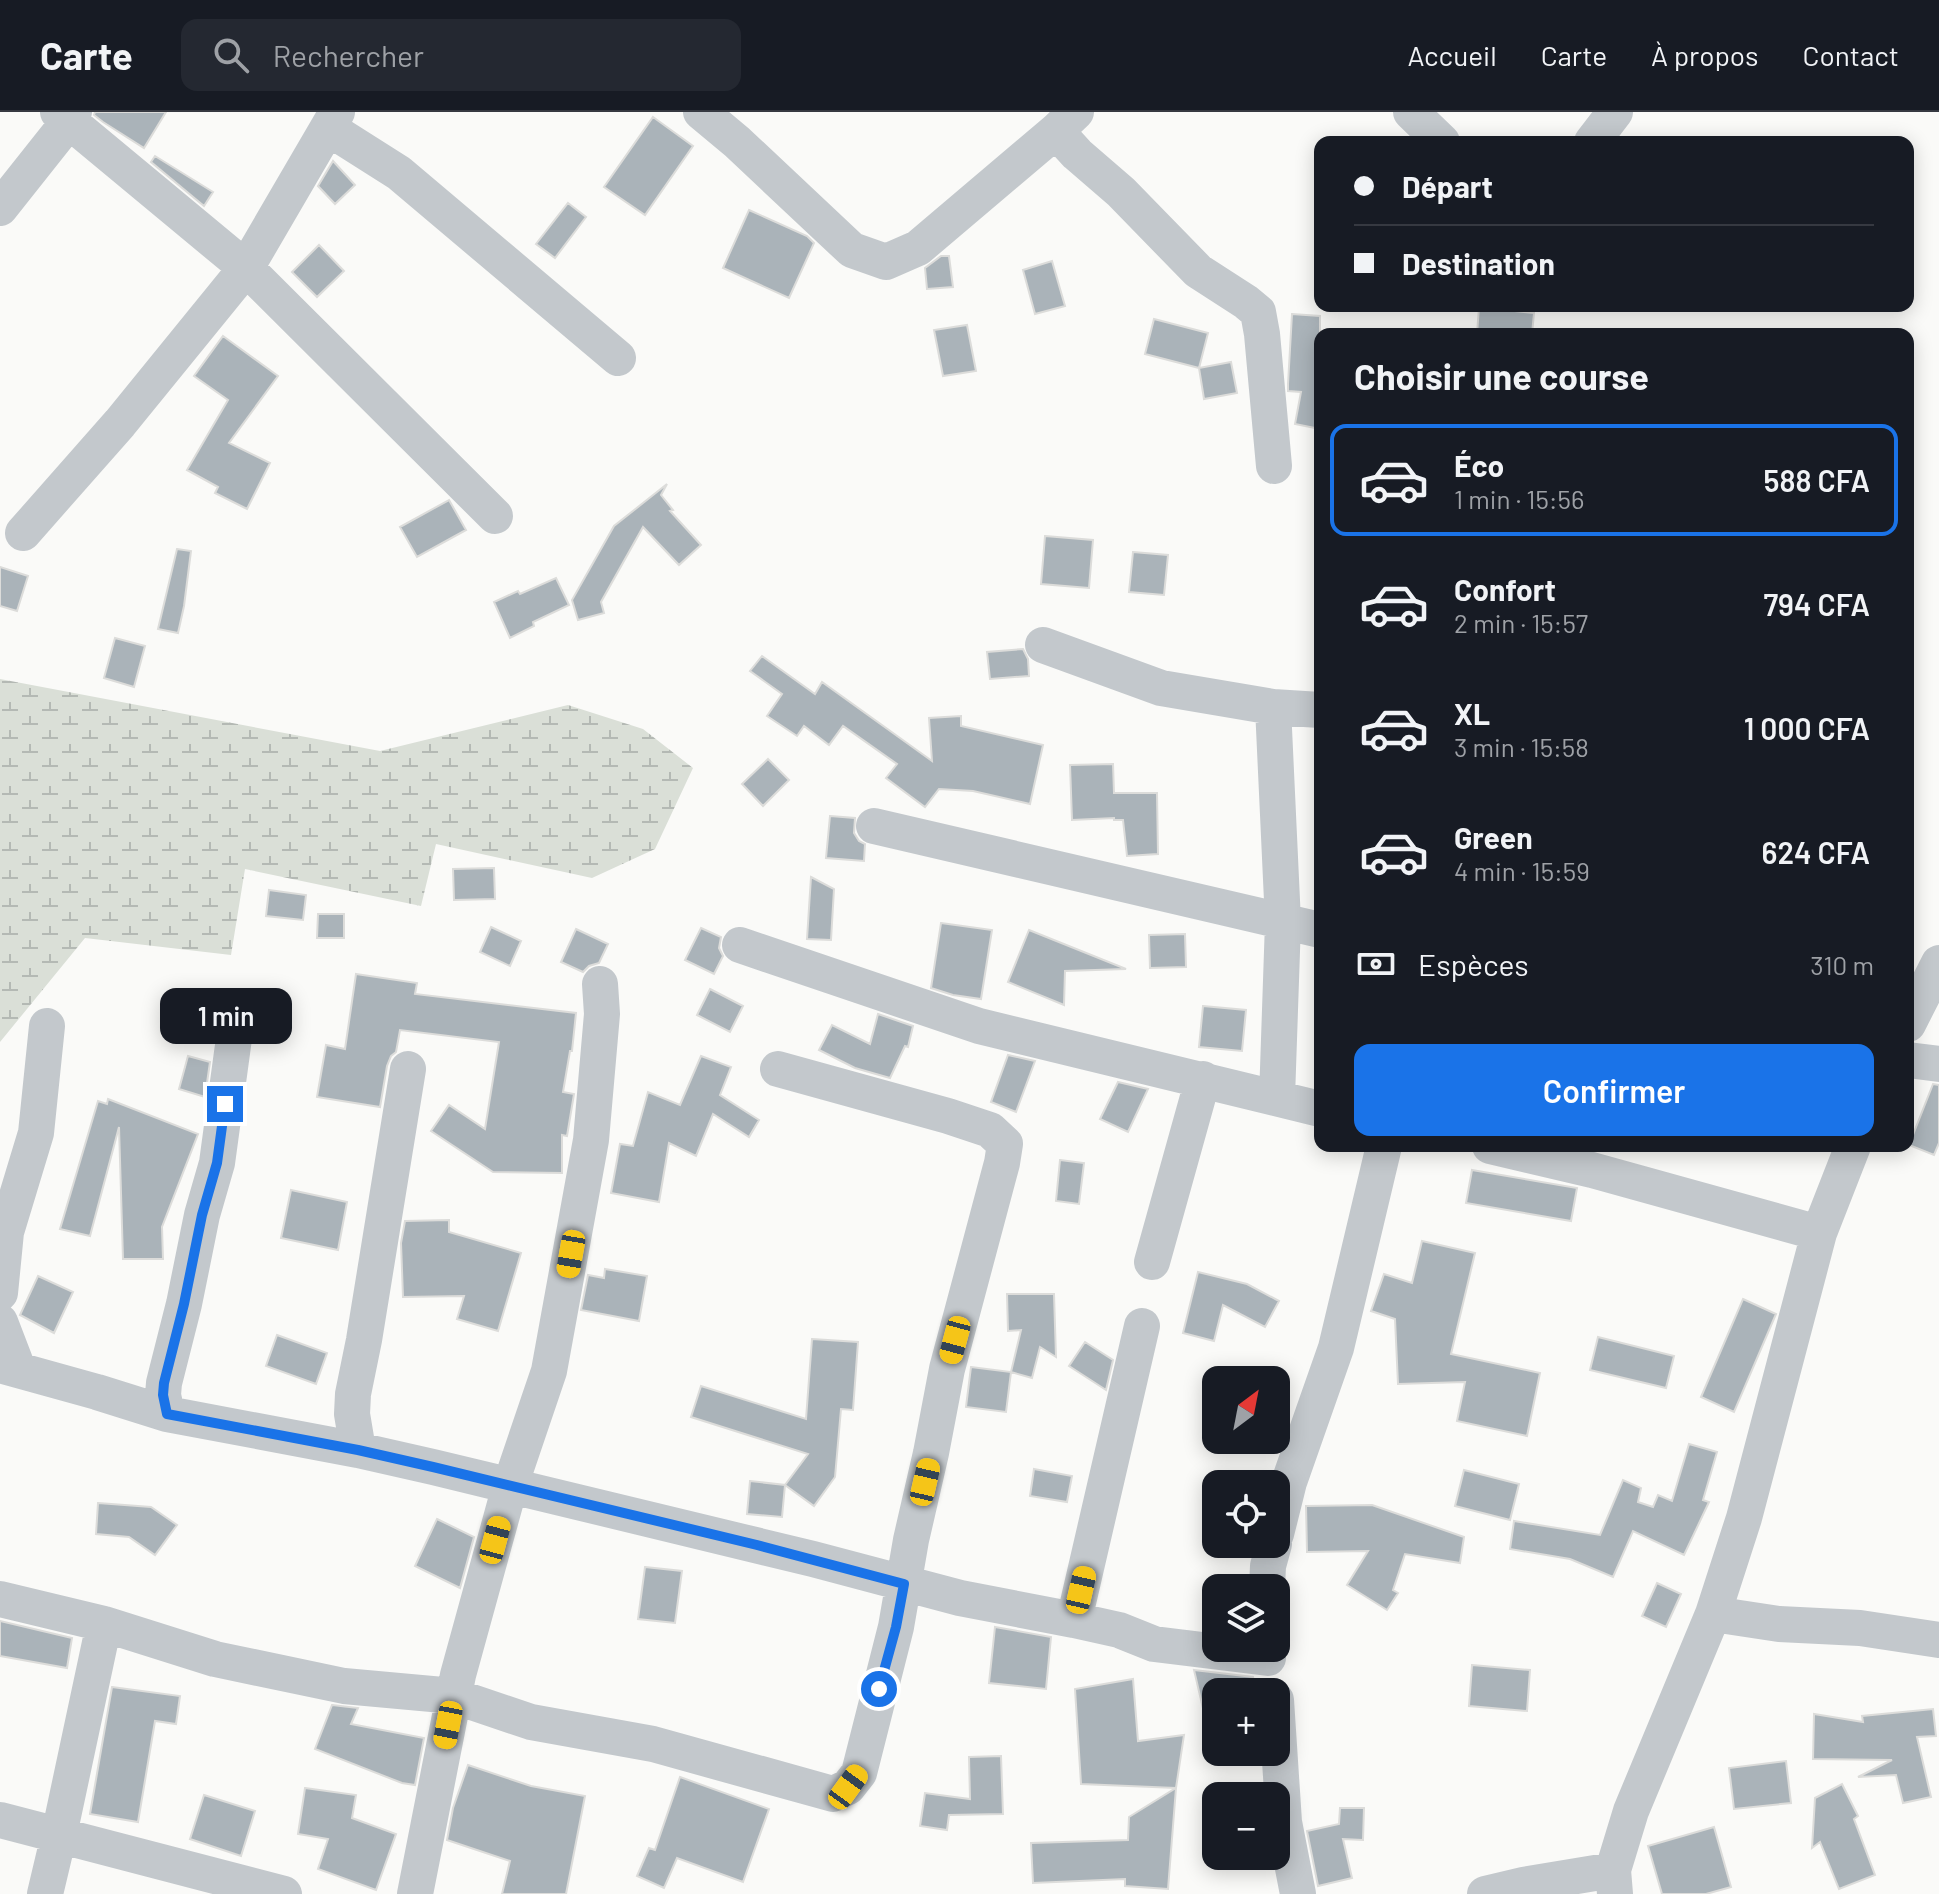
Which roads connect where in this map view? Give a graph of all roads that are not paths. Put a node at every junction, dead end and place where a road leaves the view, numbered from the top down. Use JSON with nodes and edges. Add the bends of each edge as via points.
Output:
{"nodes":[{"id":1,"x":701,"y":112,"type":"edge"},
{"id":2,"x":1411,"y":112,"type":"edge"},
{"id":3,"x":1615,"y":112,"type":"edge"},
{"id":4,"x":67,"y":115,"type":"edge"},
{"id":5,"x":332,"y":120,"type":"edge"},
{"id":6,"x":1066,"y":122,"type":"edge"},
{"id":7,"x":1436,"y":136,"type":"edge"},
{"id":8,"x":1597,"y":136,"type":"edge"},
{"id":9,"x":0,"y":208,"type":"edge"},
{"id":10,"x":246,"y":268,"type":"junction"},
{"id":11,"x":618,"y":358,"type":"dead end"},
{"id":12,"x":1274,"y":466,"type":"dead end"},
{"id":13,"x":495,"y":516,"type":"dead end"},
{"id":14,"x":23,"y":533,"type":"dead end"},
{"id":15,"x":1043,"y":645,"type":"dead end"},
{"id":16,"x":1273,"y":707,"type":"junction"},
{"id":17,"x":1314,"y":710,"type":"edge"},
{"id":18,"x":874,"y":826,"type":"dead end"},
{"id":19,"x":1283,"y":922,"type":"junction"},
{"id":20,"x":1314,"y":929,"type":"edge"},
{"id":21,"x":740,"y":945,"type":"dead end"},
{"id":22,"x":1939,"y":963,"type":"edge"},
{"id":23,"x":600,"y":984,"type":"dead end"},
{"id":24,"x":1914,"y":1012,"type":"edge"},
{"id":25,"x":237,"y":1016,"type":"dead end"},
{"id":26,"x":47,"y":1026,"type":"dead end"},
{"id":27,"x":1914,"y":1061,"type":"edge"},
{"id":28,"x":1939,"y":1064,"type":"edge"},
{"id":29,"x":408,"y":1069,"type":"dead end"},
{"id":30,"x":778,"y":1069,"type":"dead end"},
{"id":31,"x":1203,"y":1079,"type":"junction"},
{"id":32,"x":1277,"y":1098,"type":"junction"},
{"id":33,"x":1314,"y":1107,"type":"edge"},
{"id":34,"x":1383,"y":1152,"type":"edge"},
{"id":35,"x":1516,"y":1152,"type":"edge"},
{"id":36,"x":1851,"y":1152,"type":"edge"},
{"id":37,"x":1819,"y":1233,"type":"junction"},
{"id":38,"x":1152,"y":1262,"type":"dead end"},
{"id":39,"x":0,"y":1293,"type":"edge"},
{"id":40,"x":0,"y":1322,"type":"edge"},
{"id":41,"x":1142,"y":1326,"type":"dead end"},
{"id":42,"x":9,"y":1367,"type":"edge"},
{"id":43,"x":167,"y":1414,"type":"junction"},
{"id":44,"x":358,"y":1450,"type":"junction"},
{"id":45,"x":1290,"y":1479,"type":"edge"},
{"id":46,"x":510,"y":1486,"type":"junction"},
{"id":47,"x":904,"y":1584,"type":"junction"},
{"id":48,"x":0,"y":1599,"type":"edge"},
{"id":49,"x":1713,"y":1614,"type":"junction"},
{"id":50,"x":1074,"y":1620,"type":"junction"},
{"id":51,"x":104,"y":1624,"type":"junction"},
{"id":52,"x":1939,"y":1640,"type":"edge"},
{"id":53,"x":1270,"y":1666,"type":"edge"},
{"id":54,"x":454,"y":1696,"type":"junction"},
{"id":55,"x":1280,"y":1766,"type":"edge"},
{"id":56,"x":0,"y":1820,"type":"edge"},
{"id":57,"x":59,"y":1835,"type":"junction"},
{"id":58,"x":1614,"y":1882,"type":"edge"},
{"id":59,"x":45,"y":1894,"type":"edge"},
{"id":60,"x":284,"y":1894,"type":"edge"},
{"id":61,"x":415,"y":1894,"type":"edge"},
{"id":62,"x":1298,"y":1894,"type":"edge"},
{"id":63,"x":1485,"y":1894,"type":"edge"}],
"edges":[{"from":1,"to":6,"type":"street","via":[[852,250],[886,262],[918,248]]},
{"from":2,"to":7,"type":"street"},
{"from":3,"to":8,"type":"street"},
{"from":4,"to":9,"type":"street"},
{"from":4,"to":10,"type":"street"},
{"from":5,"to":10,"type":"street"},
{"from":5,"to":11,"type":"street"},
{"from":6,"to":12,"type":"street","via":[[1077,154],[1198,271],[1258,312]]},
{"from":10,"to":13,"type":"street"},
{"from":10,"to":14,"type":"street"},
{"from":15,"to":16,"type":"street","via":[[1161,688]]},
{"from":16,"to":17,"type":"street"},
{"from":16,"to":19,"type":"street"},
{"from":18,"to":19,"type":"street"},
{"from":19,"to":20,"type":"street"},
{"from":19,"to":32,"type":"street"},
{"from":21,"to":31,"type":"street","via":[[979,1026]]},
{"from":22,"to":24,"type":"street"},
{"from":23,"to":46,"type":"street","via":[[591,1140],[576,1226],[549,1371]]},
{"from":25,"to":43,"type":"street","via":[[217,1163],[164,1383]]},
{"from":26,"to":39,"type":"street","via":[[36,1133],[6,1232]]},
{"from":27,"to":28,"type":"street"},
{"from":29,"to":44,"type":"street","via":[[353,1394]]},
{"from":30,"to":47,"type":"street","via":[[976,1125],[1005,1144],[947,1369]]},
{"from":31,"to":32,"type":"street"},
{"from":31,"to":38,"type":"street"},
{"from":32,"to":33,"type":"street"},
{"from":34,"to":45,"type":"street","via":[[1336,1348]]},
{"from":35,"to":37,"type":"street"},
{"from":36,"to":37,"type":"street"},
{"from":37,"to":49,"type":"street","via":[[1744,1518]]},
{"from":40,"to":42,"type":"street"},
{"from":41,"to":50,"type":"street"},
{"from":42,"to":43,"type":"street"},
{"from":43,"to":44,"type":"street"},
{"from":44,"to":46,"type":"street"},
{"from":46,"to":47,"type":"street"},
{"from":46,"to":54,"type":"street"},
{"from":47,"to":50,"type":"street"},
{"from":47,"to":54,"type":"street","via":[[859,1773],[833,1794],[653,1744],[531,1722]]},
{"from":48,"to":51,"type":"street"},
{"from":49,"to":52,"type":"street"},
{"from":49,"to":58,"type":"street","via":[[1631,1811]]},
{"from":50,"to":53,"type":"street","via":[[1154,1644]]},
{"from":51,"to":54,"type":"street","via":[[215,1659],[344,1686]]},
{"from":51,"to":57,"type":"street"},
{"from":54,"to":61,"type":"street"},
{"from":55,"to":62,"type":"street","via":[[1284,1822]]},
{"from":56,"to":57,"type":"street"},
{"from":57,"to":59,"type":"street"},
{"from":57,"to":60,"type":"street"},
{"from":58,"to":63,"type":"street","via":[[1523,1885]]}]}
